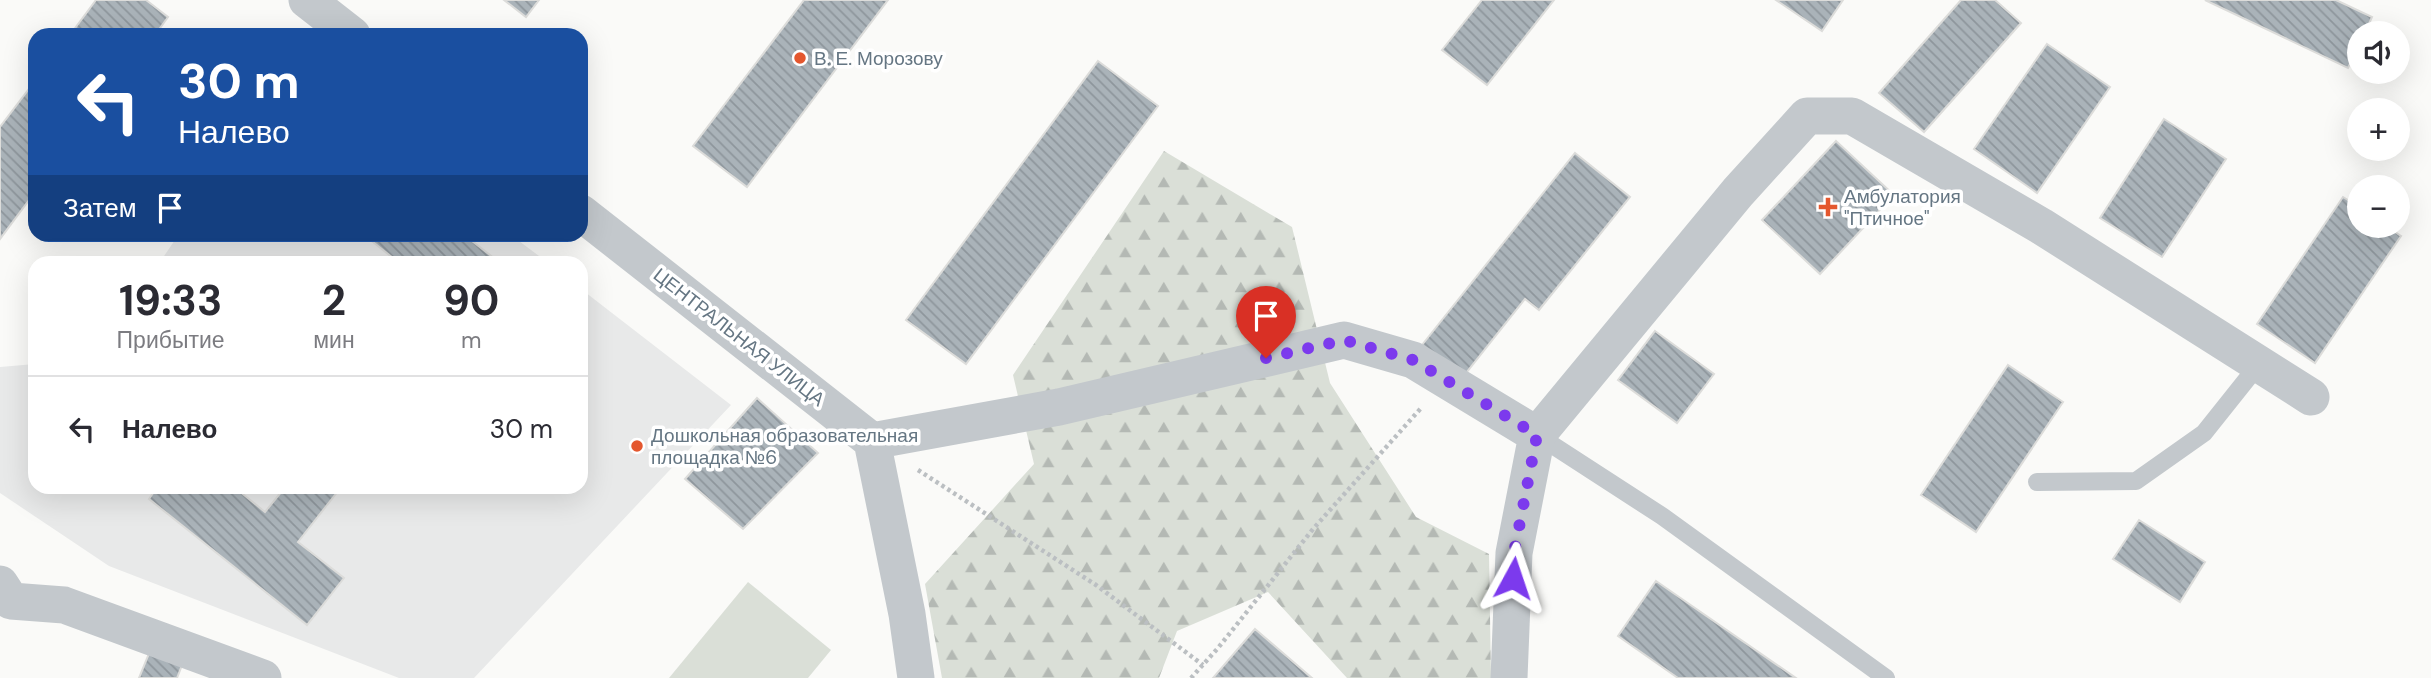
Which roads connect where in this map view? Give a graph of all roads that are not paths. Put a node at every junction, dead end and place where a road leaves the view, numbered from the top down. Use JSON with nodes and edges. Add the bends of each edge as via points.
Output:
{"nodes":[{"id":1,"x":307,"y":0,"type":"edge"},
{"id":2,"x":343,"y":28,"type":"edge"},
{"id":3,"x":588,"y":218,"type":"edge"},
{"id":4,"x":2259,"y":363,"type":"junction"},
{"id":5,"x":2311,"y":397,"type":"dead end"},
{"id":6,"x":1537,"y":435,"type":"junction"},
{"id":7,"x":872,"y":441,"type":"junction"},
{"id":8,"x":2037,"y":482,"type":"dead end"},
{"id":9,"x":4,"y":598,"type":"edge"},
{"id":10,"x":263,"y":678,"type":"edge"},
{"id":11,"x":916,"y":678,"type":"edge"},
{"id":12,"x":1509,"y":678,"type":"edge"},
{"id":13,"x":1886,"y":678,"type":"edge"}],
"edges":[{"from":1,"to":2,"type":"street"},
{"from":3,"to":7,"type":"street","name":"ЦЕНТРАЛЬНАЯ УЛИЦА"},
{"from":4,"to":5,"type":"street"},
{"from":4,"to":6,"type":"street","via":[[2041,226],[1852,116],[1807,116],[1738,192]]},
{"from":4,"to":8,"type":"lane","via":[[2204,433],[2136,481]]},
{"from":6,"to":7,"type":"street","via":[[1413,360],[1344,340],[1059,407]]},
{"from":6,"to":12,"type":"street","via":[[1514,553]]},
{"from":6,"to":13,"type":"lane","via":[[1662,516]]},
{"from":7,"to":11,"type":"street"},
{"from":9,"to":10,"type":"street","via":[[64,605]]}]}
